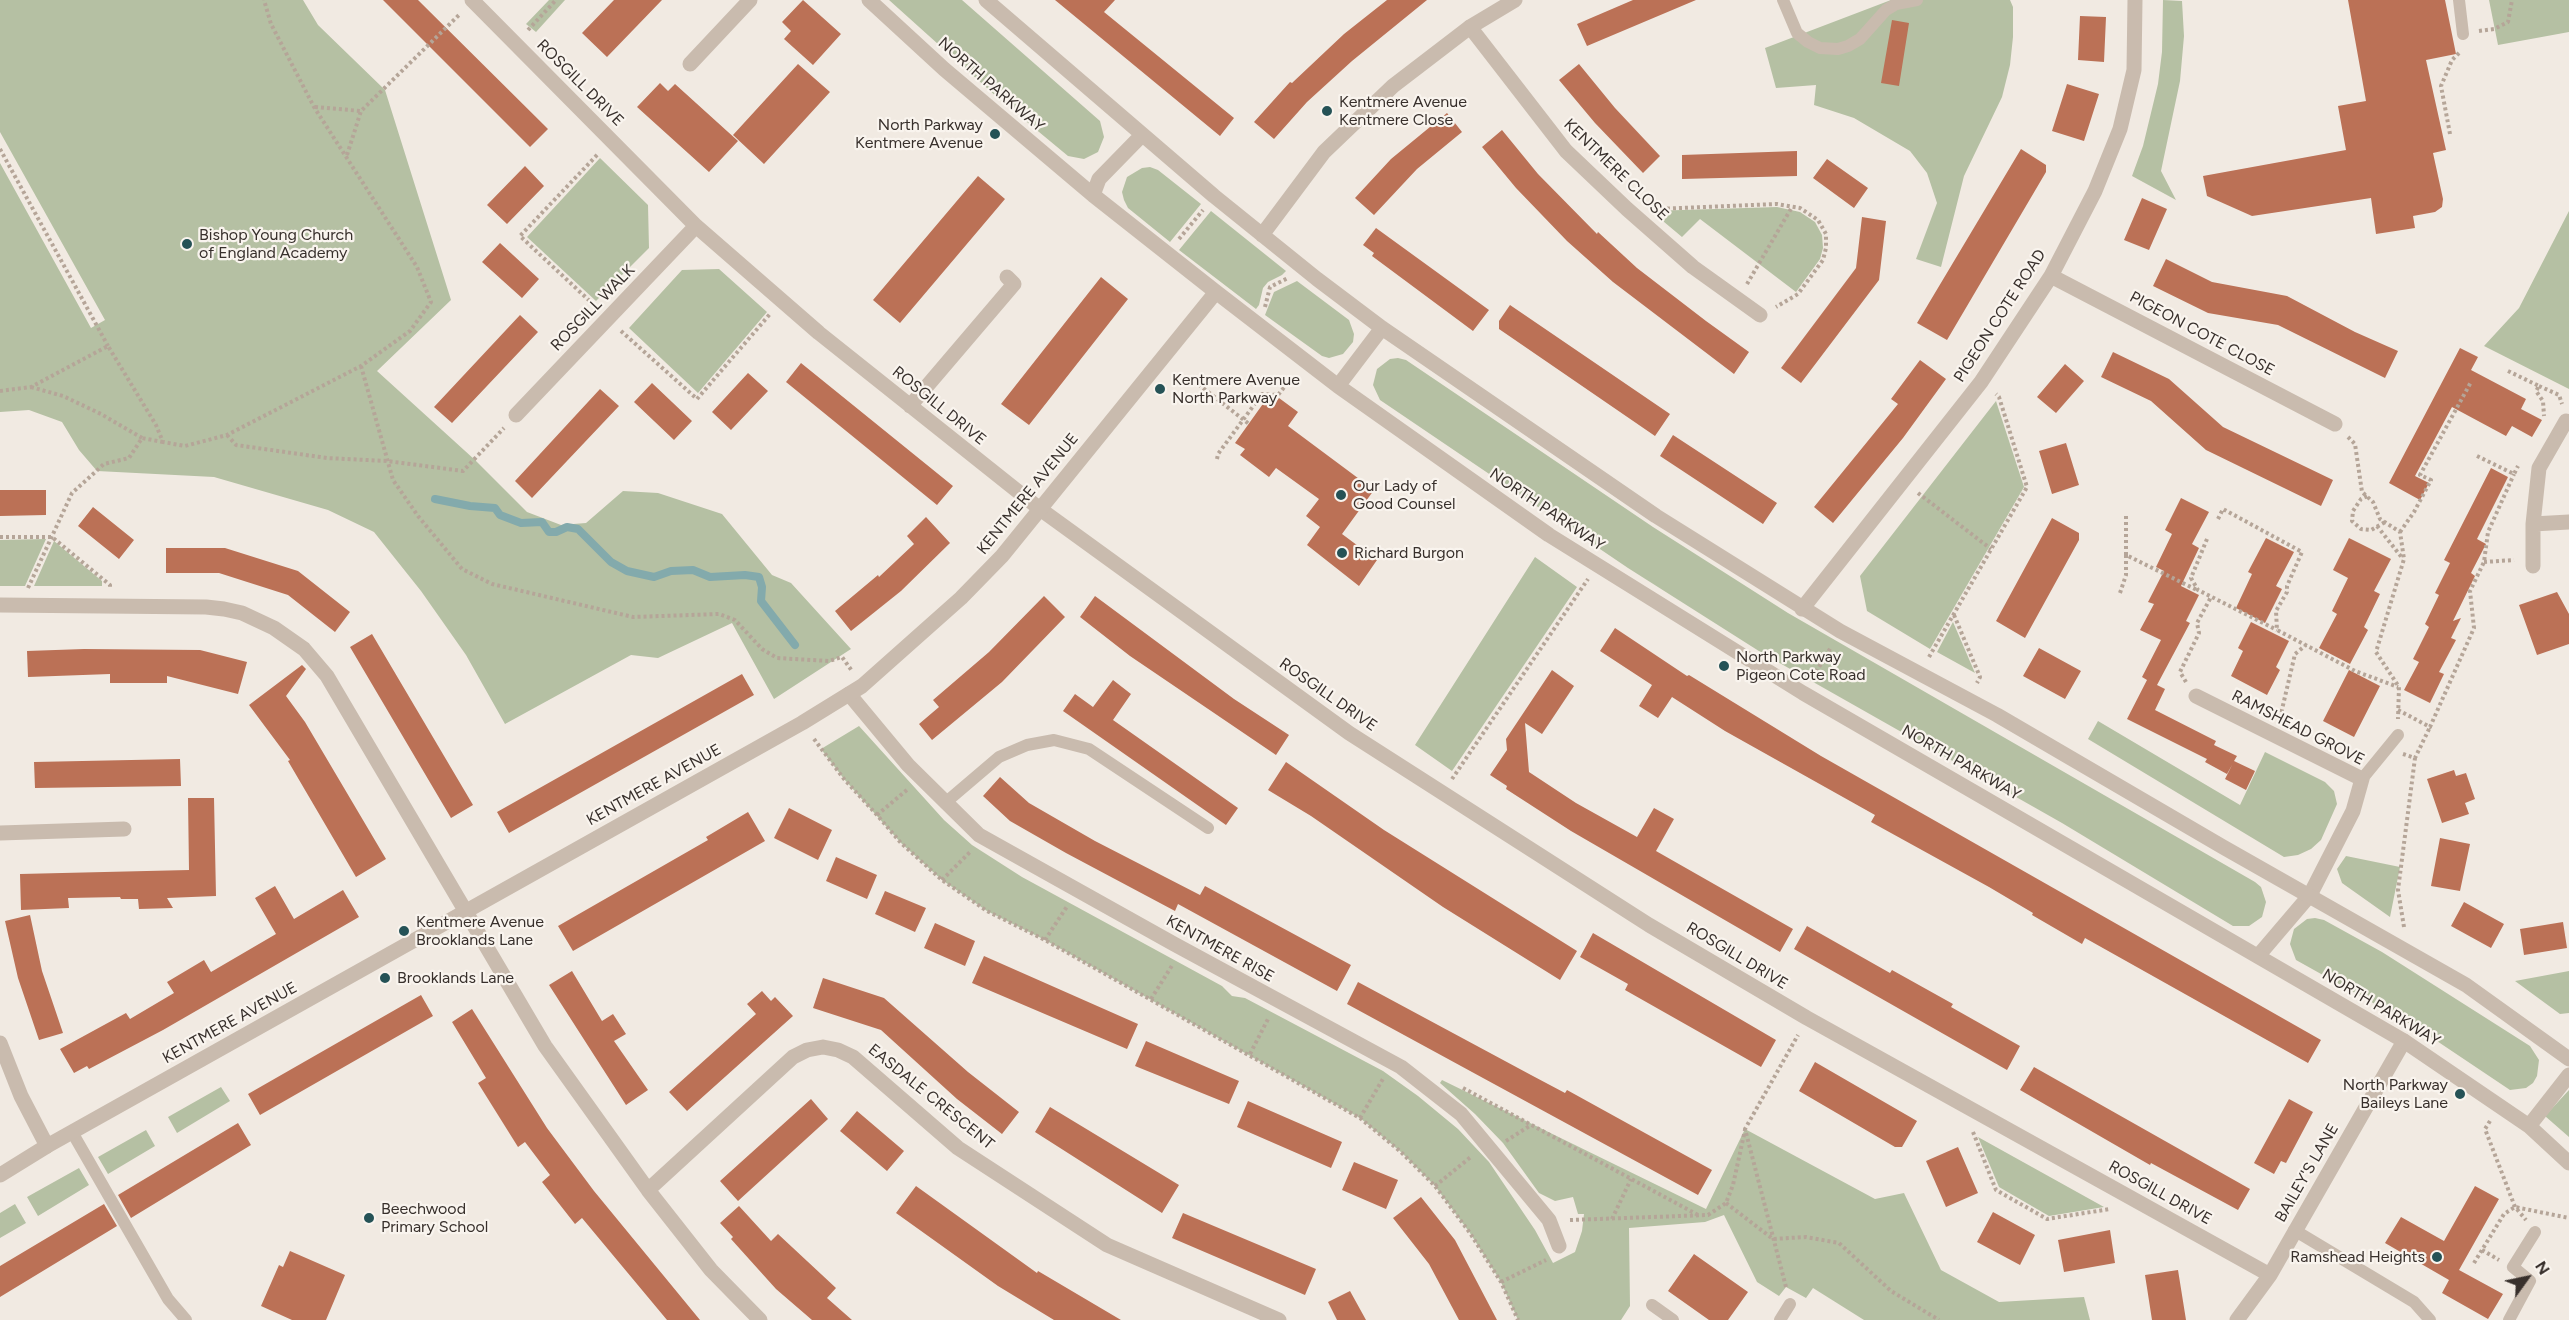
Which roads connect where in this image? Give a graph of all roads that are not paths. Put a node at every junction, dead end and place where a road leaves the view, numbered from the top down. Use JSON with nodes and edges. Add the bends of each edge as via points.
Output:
{"nodes":[{"id":1,"x":750,"y":0,"type":"edge"},
{"id":2,"x":869,"y":0,"type":"edge"},
{"id":3,"x":986,"y":0,"type":"edge"},
{"id":4,"x":1515,"y":0,"type":"edge"},
{"id":5,"x":1783,"y":0,"type":"edge"},
{"id":6,"x":1917,"y":0,"type":"edge"},
{"id":7,"x":2135,"y":0,"type":"edge"},
{"id":8,"x":2459,"y":0,"type":"edge"},
{"id":9,"x":472,"y":1,"type":"edge"},
{"id":10,"x":1470,"y":27,"type":"junction"},
{"id":11,"x":2463,"y":33,"type":"road end"},
{"id":12,"x":690,"y":64,"type":"dead end"},
{"id":13,"x":1142,"y":135,"type":"junction"},
{"id":14,"x":1093,"y":195,"type":"junction"},
{"id":15,"x":696,"y":226,"type":"junction"},
{"id":16,"x":1262,"y":235,"type":"junction"},
{"id":17,"x":2051,"y":276,"type":"junction"},
{"id":18,"x":1007,"y":277,"type":"dead end"},
{"id":19,"x":1216,"y":292,"type":"junction"},
{"id":20,"x":1760,"y":315,"type":"road end"},
{"id":21,"x":1382,"y":328,"type":"junction"},
{"id":22,"x":1338,"y":386,"type":"junction"},
{"id":23,"x":910,"y":406,"type":"junction"},
{"id":24,"x":516,"y":415,"type":"road end"},
{"id":25,"x":2566,"y":422,"type":"dead end"},
{"id":26,"x":2335,"y":424,"type":"road end"},
{"id":27,"x":1040,"y":509,"type":"junction"},
{"id":28,"x":2569,"y":522,"type":"edge"},
{"id":29,"x":2533,"y":524,"type":"junction"},
{"id":30,"x":2534,"y":566,"type":"dead end"},
{"id":31,"x":0,"y":605,"type":"edge"},
{"id":32,"x":1802,"y":609,"type":"junction"},
{"id":33,"x":855,"y":690,"type":"junction"},
{"id":34,"x":2196,"y":696,"type":"road end"},
{"id":35,"x":2398,"y":735,"type":"road end"},
{"id":36,"x":2362,"y":779,"type":"junction"},
{"id":37,"x":945,"y":803,"type":"junction"},
{"id":38,"x":1208,"y":828,"type":"dead end"},
{"id":39,"x":124,"y":829,"type":"dead end"},
{"id":40,"x":0,"y":833,"type":"edge"},
{"id":41,"x":2310,"y":895,"type":"junction"},
{"id":42,"x":465,"y":912,"type":"junction"},
{"id":43,"x":2259,"y":956,"type":"junction"},
{"id":44,"x":2404,"y":1041,"type":"junction"},
{"id":45,"x":0,"y":1042,"type":"edge"},
{"id":46,"x":2569,"y":1059,"type":"edge"},
{"id":47,"x":2569,"y":1075,"type":"edge"},
{"id":48,"x":2529,"y":1126,"type":"junction"},
{"id":49,"x":72,"y":1132,"type":"junction"},
{"id":50,"x":47,"y":1146,"type":"junction"},
{"id":51,"x":2569,"y":1163,"type":"edge"},
{"id":52,"x":0,"y":1175,"type":"edge"},
{"id":53,"x":648,"y":1190,"type":"junction"},
{"id":54,"x":2294,"y":1230,"type":"junction"},
{"id":55,"x":2535,"y":1232,"type":"road end"},
{"id":56,"x":1559,"y":1246,"type":"road end"},
{"id":57,"x":2270,"y":1275,"type":"junction"},
{"id":58,"x":1790,"y":1304,"type":"road end"},
{"id":59,"x":1652,"y":1305,"type":"dead end"},
{"id":60,"x":186,"y":1320,"type":"edge"},
{"id":61,"x":760,"y":1320,"type":"edge"},
{"id":62,"x":1279,"y":1320,"type":"edge"},
{"id":63,"x":1673,"y":1320,"type":"edge"},
{"id":64,"x":1780,"y":1320,"type":"edge"},
{"id":65,"x":2237,"y":1320,"type":"edge"},
{"id":66,"x":2430,"y":1320,"type":"edge"},
{"id":67,"x":2509,"y":1320,"type":"edge"}],
"edges":[{"from":1,"to":12,"type":"street"},
{"from":2,"to":14,"type":"street","name":"NORTH PARKWAY"},
{"from":3,"to":13,"type":"street"},
{"from":4,"to":10,"type":"street"},
{"from":5,"to":6,"type":"lane","via":[[1797,33],[1820,48],[1838,49],[1860,39],[1886,10]]},
{"from":7,"to":17,"type":"street","name":"PIGEON COTE ROAD","via":[[2134,70],[2120,129],[2095,191]]},
{"from":8,"to":11,"type":"lane"},
{"from":9,"to":15,"type":"street","name":"ROSGILL DRIVE"},
{"from":10,"to":16,"type":"street","via":[[1393,86],[1324,152]]},
{"from":10,"to":20,"type":"street","name":"KENTMERE CLOSE","via":[[1566,152],[1693,267]]},
{"from":13,"to":14,"type":"street","via":[[1099,179]]},
{"from":13,"to":16,"type":"street"},
{"from":14,"to":19,"type":"street","name":"NORTH PARKWAY"},
{"from":15,"to":23,"type":"street","name":"ROSGILL DRIVE"},
{"from":15,"to":24,"type":"street","name":"ROSGILL WALK"},
{"from":16,"to":21,"type":"street"},
{"from":17,"to":26,"type":"street","name":"PIGEON COTE CLOSE"},
{"from":17,"to":32,"type":"street","name":"PIGEON COTE ROAD","via":[[1981,382]]},
{"from":18,"to":23,"type":"street","via":[[1014,284]]},
{"from":19,"to":22,"type":"street","name":"NORTH PARKWAY"},
{"from":19,"to":27,"type":"street","name":"KENTMERE AVENUE"},
{"from":21,"to":22,"type":"street"},
{"from":21,"to":32,"type":"street","via":[[1656,516]]},
{"from":22,"to":43,"type":"street","name":"NORTH PARKWAY","via":[[1549,535],[1803,693]]},
{"from":23,"to":27,"type":"street","name":"ROSGILL DRIVE"},
{"from":25,"to":29,"type":"street","via":[[2539,468]]},
{"from":27,"to":33,"type":"street","name":"KENTMERE AVENUE","via":[[961,598]]},
{"from":27,"to":57,"type":"street","name":"ROSGILL DRIVE","via":[[1349,733],[1649,925],[1807,1018]]},
{"from":28,"to":29,"type":"street"},
{"from":29,"to":30,"type":"street"},
{"from":31,"to":42,"type":"street","via":[[206,607],[242,613],[274,628],[304,649],[327,676]]},
{"from":32,"to":41,"type":"street","via":[[1968,699]]},
{"from":33,"to":37,"type":"street","name":"KENTMERE RISE","via":[[921,778]]},
{"from":33,"to":42,"type":"street","name":"KENTMERE AVENUE"},
{"from":34,"to":36,"type":"street","name":"RAMSHEAD GROVE"},
{"from":35,"to":36,"type":"lane"},
{"from":36,"to":41,"type":"street","name":"RAMSHEAD GROVE","via":[[2353,811]]},
{"from":37,"to":38,"type":"lane","via":[[999,757],[1027,745],[1054,740],[1089,748]]},
{"from":37,"to":56,"type":"street","name":"KENTMERE RISE","via":[[984,838],[1393,1063],[1461,1114],[1549,1220]]},
{"from":39,"to":40,"type":"street"},
{"from":41,"to":43,"type":"street","name":"RAMSHEAD GROVE"},
{"from":41,"to":46,"type":"street","via":[[2466,985]]},
{"from":42,"to":49,"type":"street","name":"KENTMERE AVENUE"},
{"from":42,"to":53,"type":"street","via":[[545,1046]]},
{"from":43,"to":44,"type":"street","name":"NORTH PARKWAY"},
{"from":44,"to":48,"type":"street","name":"NORTH PARKWAY"},
{"from":44,"to":54,"type":"street","name":"BAILEY'S LANE"},
{"from":45,"to":50,"type":"street","via":[[21,1096]]},
{"from":47,"to":48,"type":"street"},
{"from":48,"to":51,"type":"street","name":"NORTH PARKWAY"},
{"from":49,"to":50,"type":"street","name":"KENTMERE AVENUE"},
{"from":49,"to":60,"type":"lane","via":[[168,1299]]},
{"from":50,"to":52,"type":"street","name":"KENTMERE AVENUE"},
{"from":53,"to":61,"type":"street","via":[[711,1270]]},
{"from":53,"to":62,"type":"street","name":"EASDALE CRESCENT","via":[[793,1057],[815,1048],[838,1050],[853,1057],[958,1148],[1107,1245]]},
{"from":54,"to":57,"type":"street","name":"BAILEY'S LANE"},
{"from":54,"to":66,"type":"lane","via":[[2414,1302]]},
{"from":55,"to":67,"type":"lane","via":[[2513,1267],[2530,1281]]},
{"from":57,"to":65,"type":"street","name":"BAILEY'S LANE"},
{"from":58,"to":64,"type":"lane"},
{"from":59,"to":63,"type":"lane"}]}
